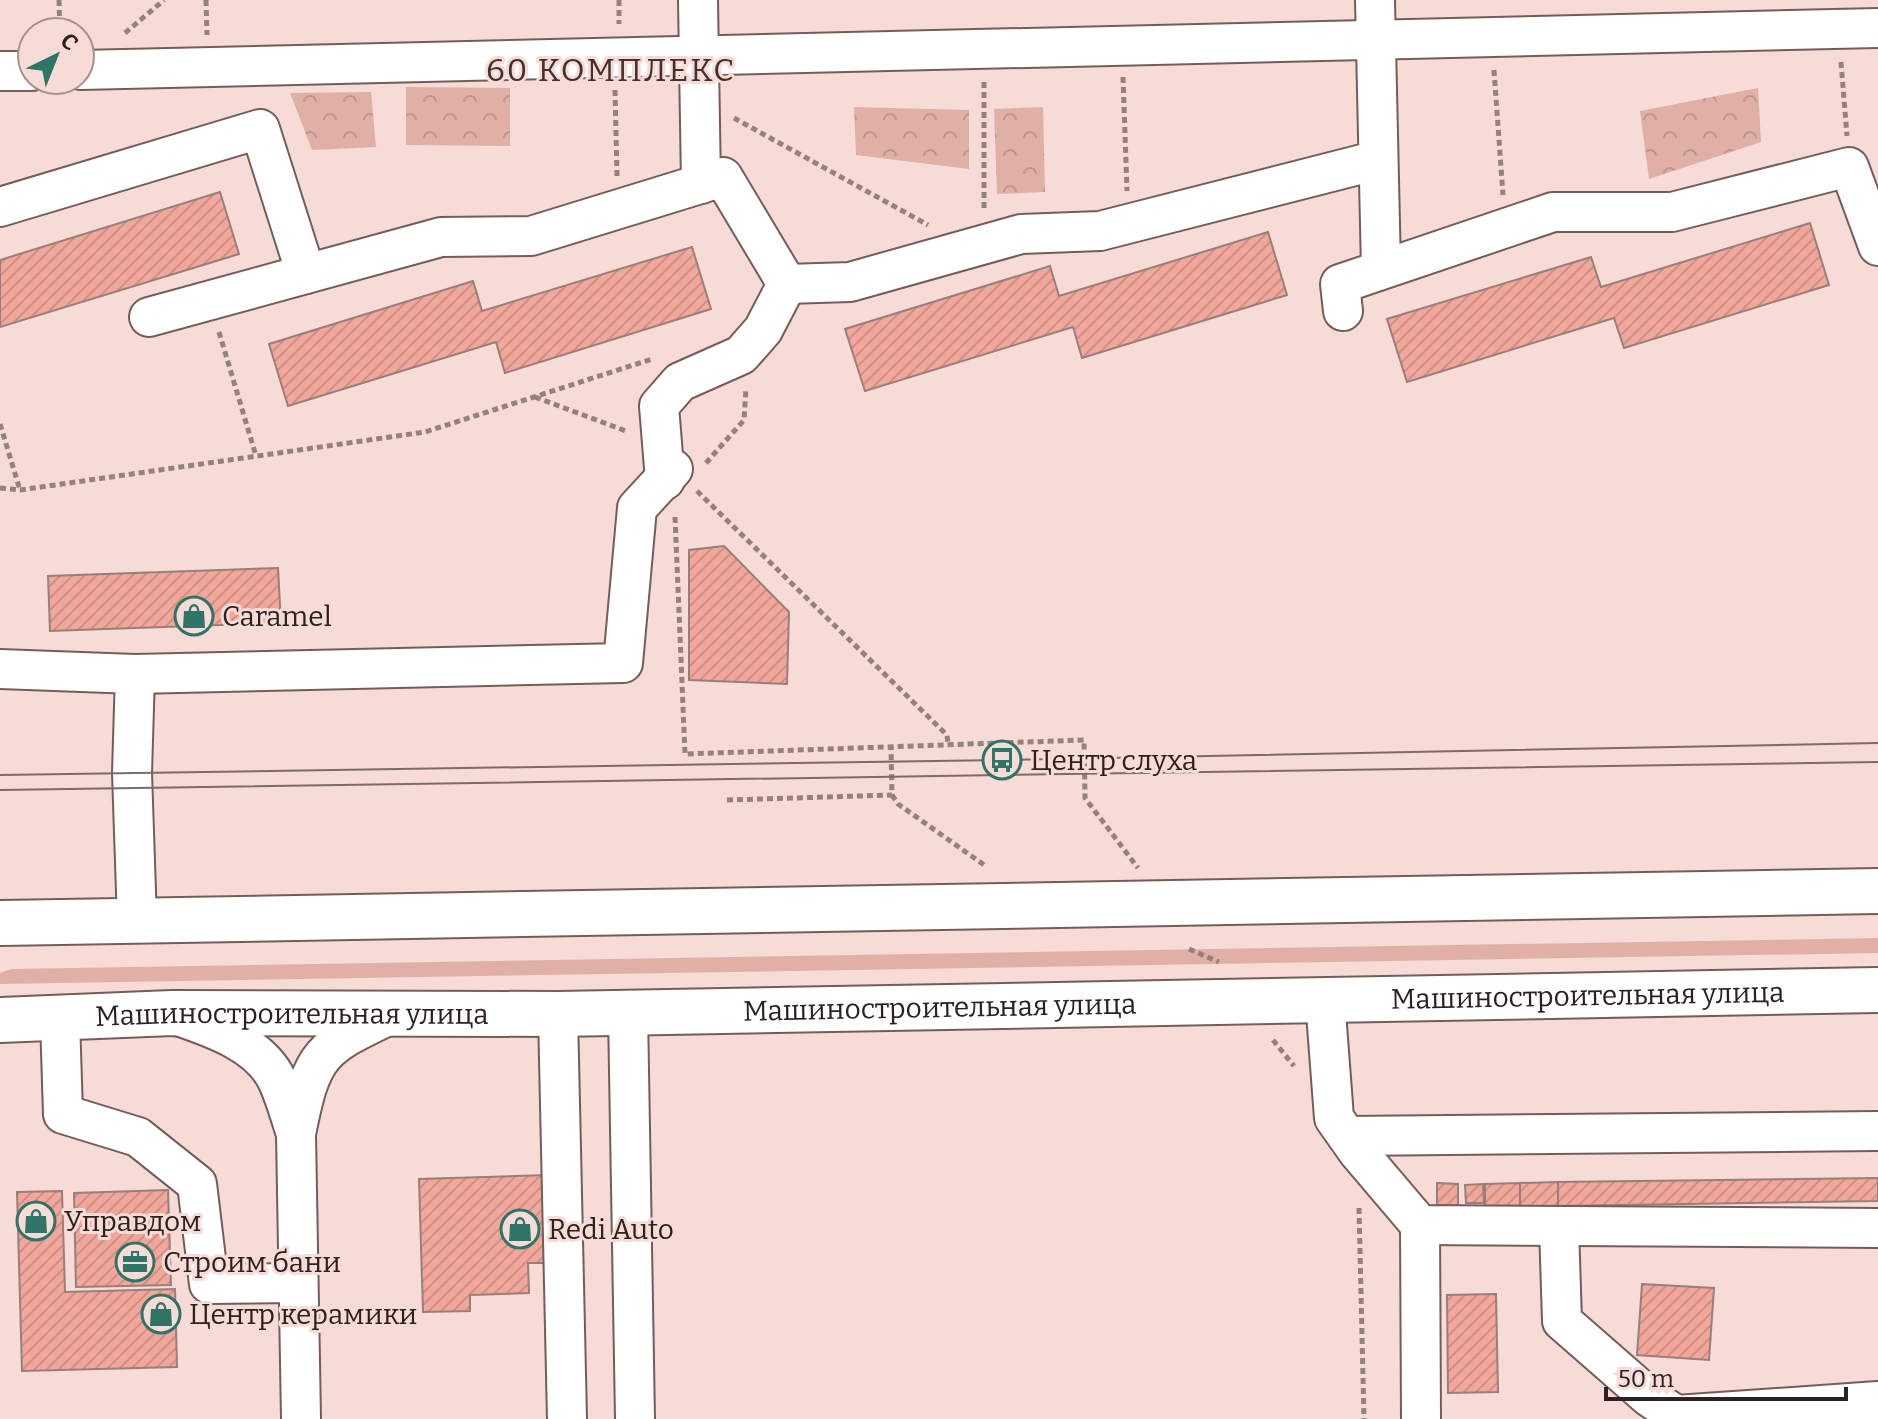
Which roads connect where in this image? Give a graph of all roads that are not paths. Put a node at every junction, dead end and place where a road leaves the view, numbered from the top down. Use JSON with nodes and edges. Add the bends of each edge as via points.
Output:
{"nodes":[{"id":1,"x":698,"y":0,"type":"edge"},
{"id":2,"x":1375,"y":0,"type":"edge"},
{"id":3,"x":1878,"y":28,"type":"edge"},
{"id":4,"x":1376,"y":39,"type":"junction"},
{"id":5,"x":699,"y":55,"type":"junction"},
{"id":6,"x":96,"y":70,"type":"edge"},
{"id":7,"x":1378,"y":160,"type":"junction"},
{"id":8,"x":701,"y":184,"type":"junction"},
{"id":9,"x":0,"y":207,"type":"edge"},
{"id":10,"x":1878,"y":246,"type":"edge"},
{"id":11,"x":1381,"y":269,"type":"junction"},
{"id":12,"x":306,"y":274,"type":"junction"},
{"id":13,"x":787,"y":284,"type":"junction"},
{"id":14,"x":1343,"y":311,"type":"dead end"},
{"id":15,"x":149,"y":317,"type":"dead end"},
{"id":16,"x":0,"y":669,"type":"edge"},
{"id":17,"x":135,"y":674,"type":"junction"},
{"id":18,"x":1878,"y":891,"type":"edge"},
{"id":19,"x":137,"y":921,"type":"junction"},
{"id":20,"x":0,"y":923,"type":"edge"},
{"id":21,"x":1878,"y":990,"type":"edge"},
{"id":22,"x":1325,"y":999,"type":"junction"},
{"id":23,"x":395,"y":1012,"type":"junction"},
{"id":24,"x":628,"y":1012,"type":"junction"},
{"id":25,"x":172,"y":1013,"type":"junction"},
{"id":26,"x":558,"y":1014,"type":"junction"},
{"id":27,"x":60,"y":1019,"type":"junction"},
{"id":28,"x":0,"y":1020,"type":"edge"},
{"id":29,"x":1878,"y":1131,"type":"edge"},
{"id":30,"x":296,"y":1134,"type":"junction"},
{"id":31,"x":1353,"y":1144,"type":"junction"},
{"id":32,"x":1420,"y":1225,"type":"junction"},
{"id":33,"x":1559,"y":1227,"type":"junction"},
{"id":34,"x":1878,"y":1228,"type":"edge"},
{"id":35,"x":297,"y":1283,"type":"junction"},
{"id":36,"x":1878,"y":1401,"type":"edge"},
{"id":37,"x":301,"y":1419,"type":"edge"},
{"id":38,"x":567,"y":1419,"type":"edge"},
{"id":39,"x":635,"y":1419,"type":"edge"},
{"id":40,"x":1421,"y":1419,"type":"edge"}],
"edges":[{"from":1,"to":5,"type":"street"},
{"from":2,"to":4,"type":"street"},
{"from":3,"to":4,"type":"street"},
{"from":4,"to":5,"type":"street"},
{"from":4,"to":7,"type":"street"},
{"from":5,"to":6,"type":"street"},
{"from":5,"to":8,"type":"street"},
{"from":7,"to":11,"type":"street"},
{"from":7,"to":13,"type":"street","via":[[1100,231],[1021,234],[850,282]]},
{"from":8,"to":12,"type":"street","via":[[531,236],[441,237]]},
{"from":8,"to":13,"type":"street","via":[[723,177]]},
{"from":9,"to":12,"type":"street","via":[[260,129]]},
{"from":10,"to":11,"type":"street","via":[[1849,167],[1672,212],[1553,212]]},
{"from":11,"to":14,"type":"street","via":[[1340,284]]},
{"from":12,"to":15,"type":"street"},
{"from":13,"to":17,"type":"street","via":[[763,330],[741,355],[680,382],[659,406],[672,469],[637,508],[623,663]]},
{"from":16,"to":17,"type":"street"},
{"from":17,"to":19,"type":"street"},
{"from":18,"to":19,"type":"main road"},
{"from":19,"to":20,"type":"main road"},
{"from":21,"to":22,"type":"main road","name":"Машиностроительная улица"},
{"from":22,"to":24,"type":"main road","name":"Машиностроительная улица"},
{"from":22,"to":31,"type":"street","via":[[1334,1118]]},
{"from":23,"to":25,"type":"main road","name":"Машиностроительная улица"},
{"from":23,"to":26,"type":"main road","name":"Машиностроительная улица"},
{"from":23,"to":30,"type":"street","via":[[344,1037],[321,1055],[304,1092]]},
{"from":24,"to":26,"type":"main road","name":"Машиностроительная улица"},
{"from":24,"to":39,"type":"street"},
{"from":25,"to":27,"type":"main road","name":"Машиностроительная улица"},
{"from":25,"to":30,"type":"street","via":[[217,1030],[255,1053],[276,1077]]},
{"from":26,"to":38,"type":"street"},
{"from":27,"to":28,"type":"main road","name":"Машиностроительная улица"},
{"from":27,"to":35,"type":"street","via":[[63,1114],[138,1137],[197,1184],[209,1284]]},
{"from":29,"to":31,"type":"street"},
{"from":30,"to":35,"type":"street"},
{"from":31,"to":32,"type":"street"},
{"from":32,"to":33,"type":"street"},
{"from":32,"to":40,"type":"street"},
{"from":33,"to":34,"type":"street"},
{"from":33,"to":36,"type":"street","via":[[1562,1321],[1676,1415]]},
{"from":35,"to":37,"type":"street"}]}
